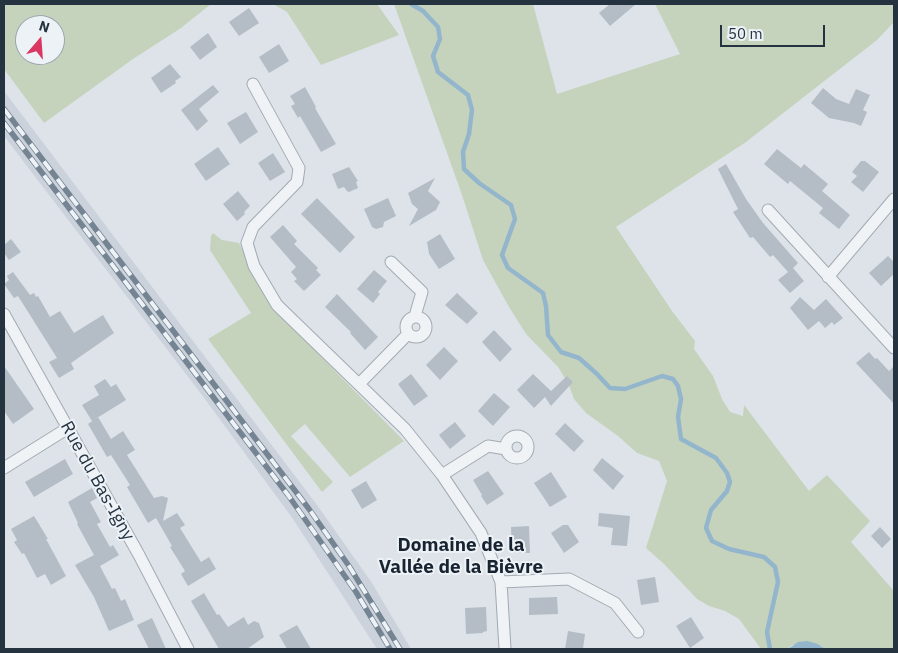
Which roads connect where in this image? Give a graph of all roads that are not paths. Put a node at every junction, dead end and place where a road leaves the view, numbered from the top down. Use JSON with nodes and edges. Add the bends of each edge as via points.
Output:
{"nodes":[{"id":1,"x":253,"y":84,"type":"dead end"},
{"id":2,"x":894,"y":199,"type":"edge"},
{"id":3,"x":768,"y":210,"type":"dead end"},
{"id":4,"x":391,"y":262,"type":"dead end"},
{"id":5,"x":828,"y":277,"type":"junction"},
{"id":6,"x":4,"y":314,"type":"edge"},
{"id":7,"x":415,"y":316,"type":"junction"},
{"id":8,"x":408,"y":334,"type":"junction"},
{"id":9,"x":894,"y":348,"type":"edge"},
{"id":10,"x":359,"y":384,"type":"junction"},
{"id":11,"x":68,"y":428,"type":"junction"},
{"id":12,"x":506,"y":448,"type":"dead end"},
{"id":13,"x":4,"y":468,"type":"edge"},
{"id":14,"x":442,"y":474,"type":"junction"},
{"id":15,"x":501,"y":582,"type":"junction"},
{"id":16,"x":638,"y":632,"type":"dead end"},
{"id":17,"x":188,"y":649,"type":"edge"},
{"id":18,"x":505,"y":649,"type":"edge"}],
"edges":[{"from":1,"to":10,"type":"street","via":[[299,168],[297,182],[253,228],[247,243],[254,266],[277,305]]},
{"from":2,"to":5,"type":"street"},
{"from":3,"to":5,"type":"street"},
{"from":4,"to":7,"type":"street","via":[[422,292]]},
{"from":5,"to":9,"type":"street"},
{"from":6,"to":11,"type":"street","name":"Rue du Bas-Igny"},
{"from":7,"to":8,"type":"street","via":[[407,321],[405,328]]},
{"from":7,"to":8,"type":"street","via":[[424,320],[426,330],[418,337]]},
{"from":8,"to":10,"type":"street"},
{"from":10,"to":14,"type":"street","via":[[405,429]]},
{"from":11,"to":13,"type":"street"},
{"from":11,"to":17,"type":"street","name":"Rue du Bas-Igny"},
{"from":12,"to":14,"type":"street","via":[[488,446]]},
{"from":14,"to":15,"type":"street","via":[[481,533]]},
{"from":15,"to":16,"type":"street","via":[[569,579],[616,603]]},
{"from":15,"to":18,"type":"street"}]}
